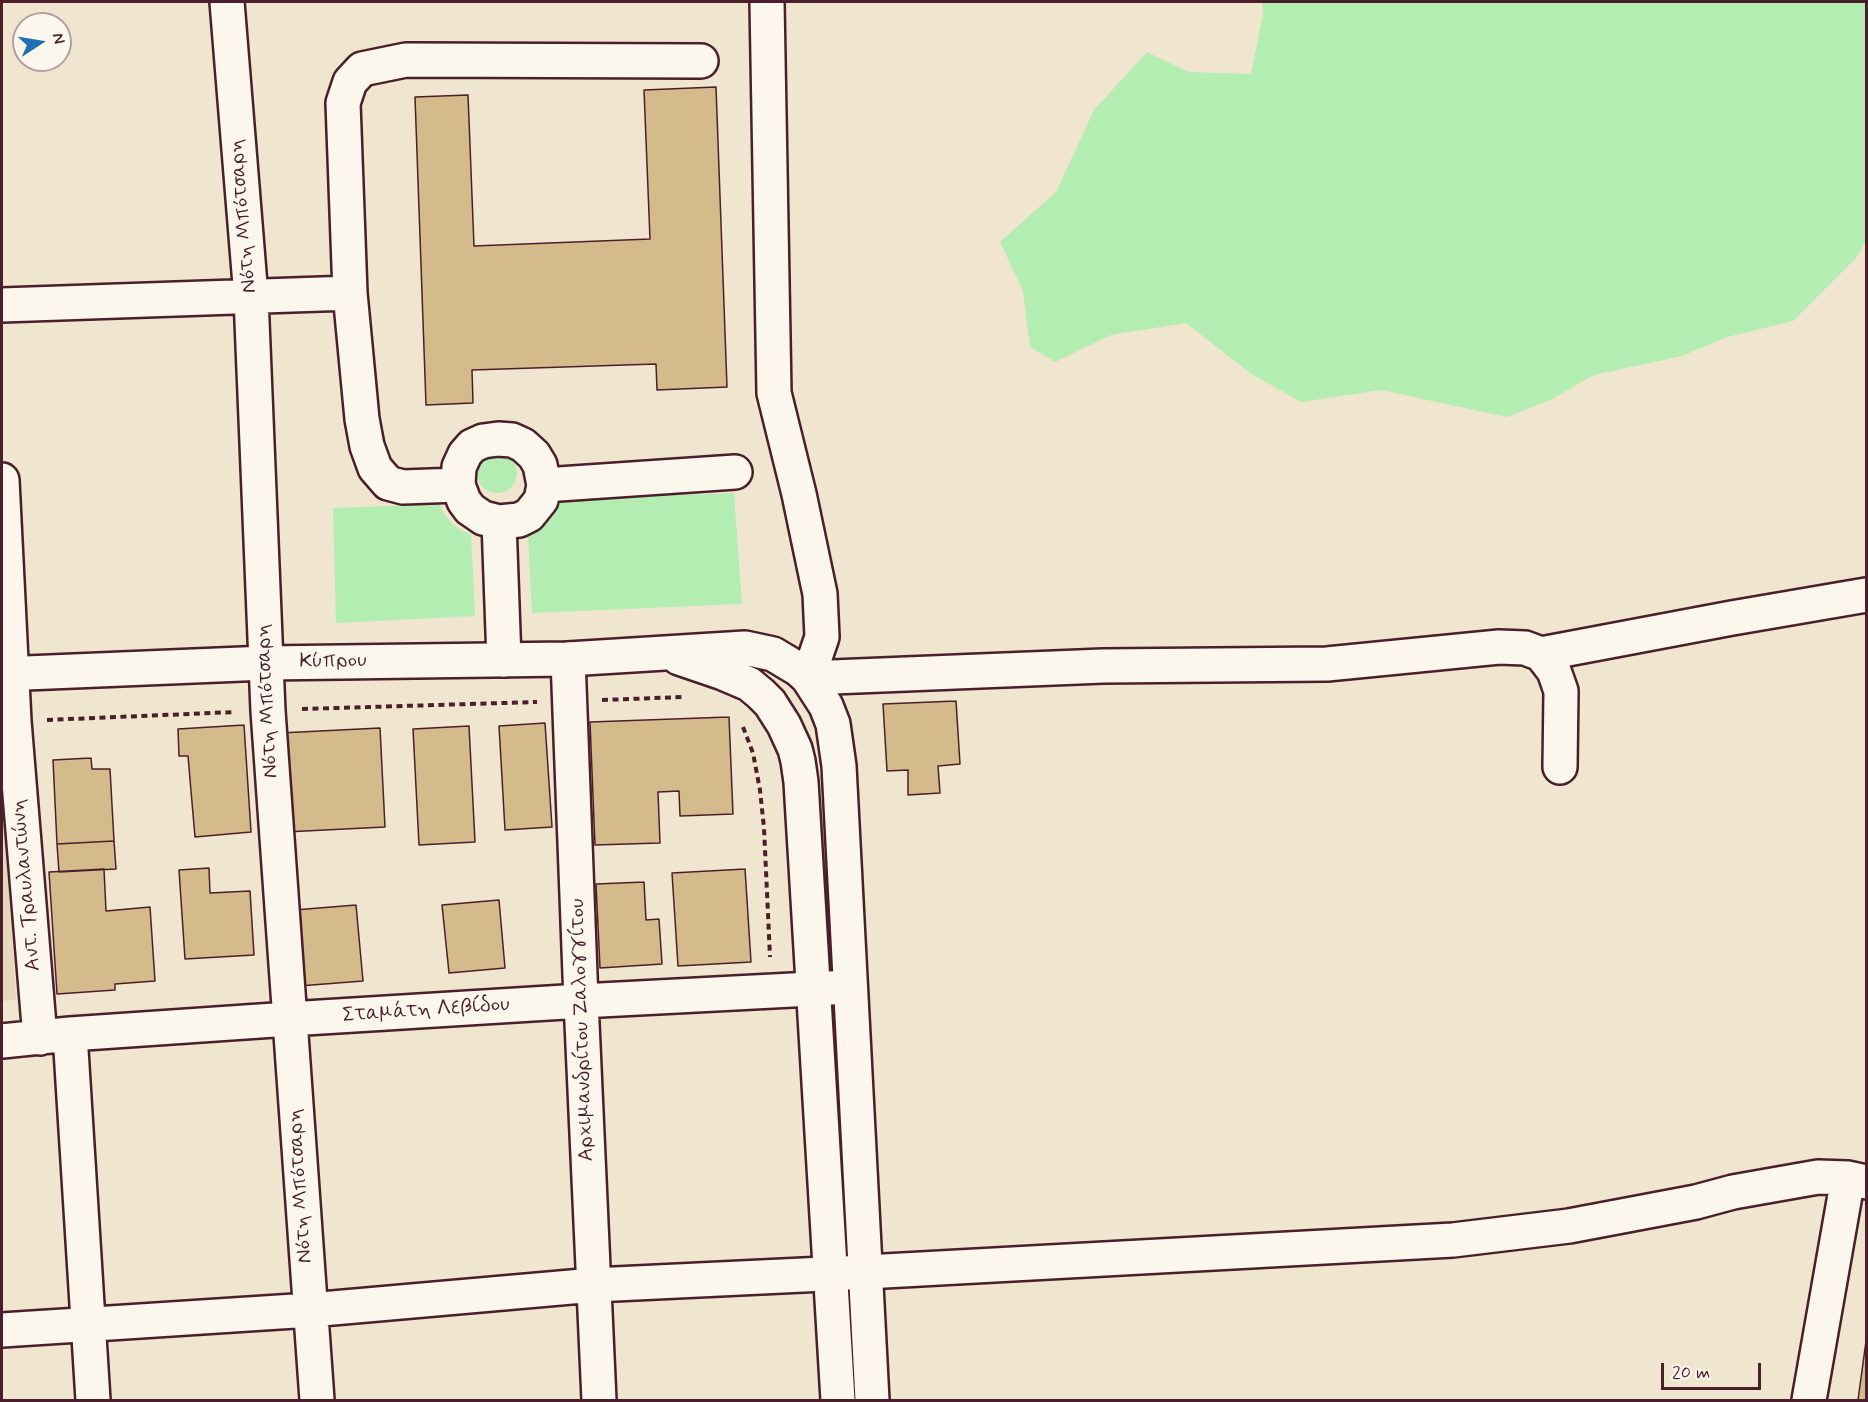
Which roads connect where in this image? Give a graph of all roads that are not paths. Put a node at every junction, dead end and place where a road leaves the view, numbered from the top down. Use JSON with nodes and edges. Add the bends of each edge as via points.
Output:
{"nodes":[{"id":1,"x":227,"y":2,"type":"edge"},
{"id":2,"x":767,"y":2,"type":"edge"},
{"id":3,"x":701,"y":61,"type":"dead end"},
{"id":4,"x":350,"y":293,"type":"junction"},
{"id":5,"x":251,"y":297,"type":"junction"},
{"id":6,"x":2,"y":305,"type":"edge"},
{"id":7,"x":735,"y":472,"type":"dead end"},
{"id":8,"x":2,"y":480,"type":"edge"},
{"id":9,"x":458,"y":485,"type":"junction"},
{"id":10,"x":544,"y":485,"type":"junction"},
{"id":11,"x":499,"y":522,"type":"junction"},
{"id":12,"x":1866,"y":595,"type":"edge"},
{"id":13,"x":664,"y":653,"type":"junction"},
{"id":14,"x":1541,"y":654,"type":"junction"},
{"id":15,"x":568,"y":659,"type":"junction"},
{"id":16,"x":504,"y":660,"type":"junction"},
{"id":17,"x":266,"y":663,"type":"junction"},
{"id":18,"x":7,"y":674,"type":"edge"},
{"id":19,"x":814,"y":687,"type":"junction"},
{"id":20,"x":1560,"y":767,"type":"dead end"},
{"id":21,"x":850,"y":987,"type":"junction"},
{"id":22,"x":813,"y":988,"type":"junction"},
{"id":23,"x":581,"y":1001,"type":"junction"},
{"id":24,"x":289,"y":1019,"type":"junction"},
{"id":25,"x":55,"y":1036,"type":"junction"},
{"id":26,"x":2,"y":1041,"type":"edge"},
{"id":27,"x":1857,"y":1180,"type":"edge"},
{"id":28,"x":866,"y":1272,"type":"junction"},
{"id":29,"x":831,"y":1273,"type":"junction"},
{"id":30,"x":594,"y":1285,"type":"junction"},
{"id":31,"x":310,"y":1310,"type":"junction"},
{"id":32,"x":88,"y":1324,"type":"junction"},
{"id":33,"x":2,"y":1330,"type":"edge"},
{"id":34,"x":93,"y":1401,"type":"edge"},
{"id":35,"x":317,"y":1401,"type":"edge"},
{"id":36,"x":599,"y":1401,"type":"edge"},
{"id":37,"x":838,"y":1401,"type":"edge"},
{"id":38,"x":872,"y":1401,"type":"edge"},
{"id":39,"x":1809,"y":1401,"type":"edge"}],
"edges":[{"from":1,"to":5,"type":"street","name":"Νότη Μπότσαρη"},
{"from":2,"to":19,"type":"street","via":[[774,393],[820,594],[822,637]]},
{"from":3,"to":4,"type":"street","via":[[406,60],[362,69],[350,82],[344,103]]},
{"from":4,"to":5,"type":"street"},
{"from":4,"to":9,"type":"street","via":[[362,419],[375,468],[388,483],[403,487]]},
{"from":5,"to":6,"type":"street"},
{"from":5,"to":17,"type":"street","name":"Νότη Μπότσαρη"},
{"from":7,"to":10,"type":"street"},
{"from":8,"to":18,"type":"street","name":"Αντ. Τραυλαντώνη"},
{"from":9,"to":10,"type":"street","via":[[465,454],[483,441],[498,439],[512,440],[534,455]]},
{"from":9,"to":11,"type":"street","via":[[470,510]]},
{"from":10,"to":11,"type":"street","via":[[541,500],[529,515]]},
{"from":11,"to":16,"type":"street"},
{"from":12,"to":14,"type":"street"},
{"from":13,"to":15,"type":"street","name":"Κύπρου"},
{"from":13,"to":19,"type":"street","name":"Κύπρου","via":[[758,649],[785,660]]},
{"from":13,"to":22,"type":"street","name":"Κύπρου","via":[[748,684],[770,703],[795,749],[801,782]]},
{"from":14,"to":19,"type":"street","via":[[1525,648],[1499,647],[1327,664],[1104,666]]},
{"from":14,"to":20,"type":"street","via":[[1554,671],[1561,691]]},
{"from":15,"to":16,"type":"street","name":"Κύπρου"},
{"from":15,"to":23,"type":"street","name":"Αρχιμανδρίτου Ζαλογγίτου"},
{"from":16,"to":17,"type":"street","name":"Κύπρου"},
{"from":17,"to":18,"type":"street","name":"Κύπρου"},
{"from":17,"to":24,"type":"street","name":"Νότη Μπότσαρη"},
{"from":18,"to":25,"type":"street","name":"Αντ. Τραυλαντώνη"},
{"from":19,"to":21,"type":"street","via":[[832,724],[839,766]]},
{"from":21,"to":22,"type":"street","name":"Σταμάτη Λεβίδου"},
{"from":21,"to":28,"type":"street"},
{"from":22,"to":23,"type":"street","name":"Σταμάτη Λεβίδου"},
{"from":22,"to":29,"type":"street","name":"Κύπρου"},
{"from":23,"to":24,"type":"street","name":"Σταμάτη Λεβίδου"},
{"from":23,"to":30,"type":"street","name":"Αρχιμανδρίτου Ζαλογγίτου"},
{"from":24,"to":25,"type":"street","name":"Σταμάτη Λεβίδου"},
{"from":24,"to":31,"type":"street","name":"Νότη Μπότσαρη"},
{"from":25,"to":26,"type":"street","name":"Σταμάτη Λεβίδου"},
{"from":25,"to":32,"type":"street","name":"Αντ. Τραυλαντώνη"},
{"from":27,"to":28,"type":"street","via":[[1818,1177],[1569,1226],[1453,1240]]},
{"from":27,"to":39,"type":"street"},
{"from":28,"to":29,"type":"street"},
{"from":28,"to":38,"type":"street"},
{"from":29,"to":30,"type":"street"},
{"from":29,"to":37,"type":"street","name":"Κύπρου"},
{"from":30,"to":31,"type":"street"},
{"from":30,"to":36,"type":"street","name":"Αρχιμανδρίτου Ζαλογγίτου"},
{"from":31,"to":32,"type":"street"},
{"from":31,"to":35,"type":"street","name":"Νότη Μπότσαρη"},
{"from":32,"to":33,"type":"street"},
{"from":32,"to":34,"type":"street","name":"Αντ. Τραυλαντώνη"}]}
